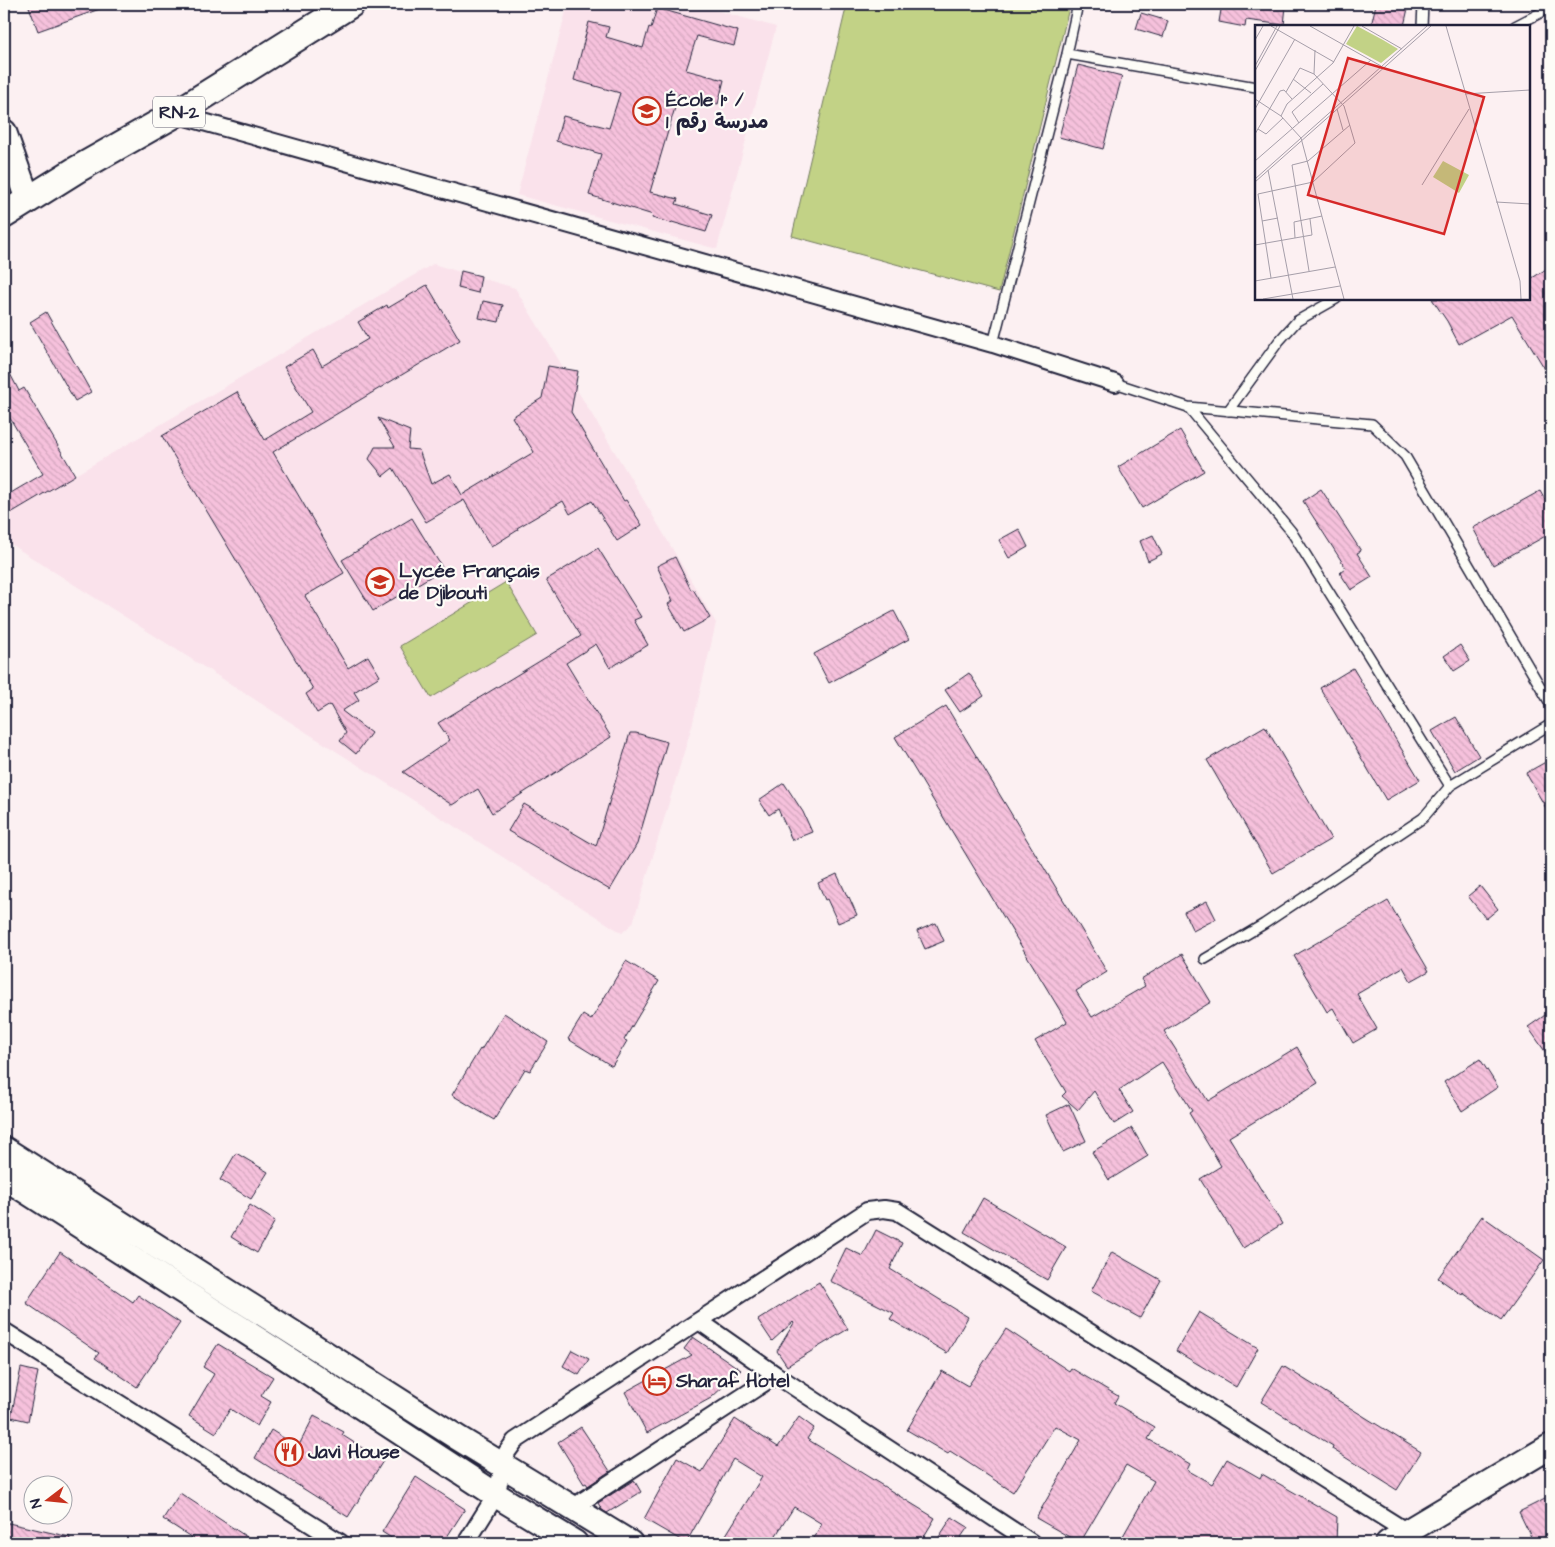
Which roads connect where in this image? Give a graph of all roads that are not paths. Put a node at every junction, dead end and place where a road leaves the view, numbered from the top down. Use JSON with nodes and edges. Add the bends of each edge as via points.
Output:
{"nodes":[{"id":1,"x":351,"y":4,"type":"edge"},
{"id":2,"x":1078,"y":4,"type":"edge"},
{"id":3,"x":1423,"y":4,"type":"edge"},
{"id":4,"x":1551,"y":4,"type":"edge"},
{"id":5,"x":1422,"y":25,"type":"edge"},
{"id":6,"x":1517,"y":25,"type":"edge"},
{"id":7,"x":1067,"y":54,"type":"junction"},
{"id":8,"x":1255,"y":87,"type":"edge"},
{"id":9,"x":175,"y":114,"type":"junction"},
{"id":10,"x":4,"y":132,"type":"edge"},
{"id":11,"x":28,"y":200,"type":"junction"},
{"id":12,"x":4,"y":215,"type":"edge"},
{"id":13,"x":1334,"y":300,"type":"edge"},
{"id":14,"x":993,"y":344,"type":"junction"},
{"id":15,"x":1115,"y":383,"type":"joint"},
{"id":16,"x":1188,"y":407,"type":"junction"},
{"id":17,"x":1228,"y":411,"type":"junction"},
{"id":18,"x":1551,"y":705,"type":"edge"},
{"id":19,"x":1551,"y":724,"type":"edge"},
{"id":20,"x":1450,"y":786,"type":"junction"},
{"id":21,"x":1205,"y":960,"type":"dead end"},
{"id":22,"x":4,"y":1149,"type":"edge"},
{"id":23,"x":4,"y":1177,"type":"edge"},
{"id":24,"x":699,"y":1322,"type":"junction"},
{"id":25,"x":4,"y":1331,"type":"edge"},
{"id":26,"x":776,"y":1375,"type":"junction"},
{"id":27,"x":1551,"y":1446,"type":"edge"},
{"id":28,"x":503,"y":1465,"type":"junction"},
{"id":29,"x":496,"y":1495,"type":"junction"},
{"id":30,"x":572,"y":1508,"type":"junction"},
{"id":31,"x":1402,"y":1540,"type":"edge"},
{"id":32,"x":341,"y":1543,"type":"edge"},
{"id":33,"x":466,"y":1543,"type":"edge"},
{"id":34,"x":575,"y":1543,"type":"edge"},
{"id":35,"x":630,"y":1543,"type":"edge"},
{"id":36,"x":1032,"y":1543,"type":"edge"}],
"edges":[{"from":1,"to":9,"type":"main road","number":"RN-2"},
{"from":2,"to":7,"type":"lane"},
{"from":3,"to":5,"type":"lane"},
{"from":4,"to":6,"type":"lane"},
{"from":7,"to":8,"type":"lane"},
{"from":7,"to":14,"type":"lane"},
{"from":9,"to":11,"type":"main road","number":"RN-2"},
{"from":9,"to":14,"type":"street"},
{"from":10,"to":11,"type":"street"},
{"from":11,"to":12,"type":"main road","number":"RN-2"},
{"from":13,"to":17,"type":"lane","via":[[1297,321]]},
{"from":14,"to":15,"type":"street"},
{"from":15,"to":16,"type":"lane"},
{"from":16,"to":17,"type":"lane"},
{"from":16,"to":20,"type":"lane","via":[[1291,531]]},
{"from":17,"to":18,"type":"lane","via":[[1372,424],[1404,456]]},
{"from":19,"to":20,"type":"lane"},
{"from":20,"to":21,"type":"lane","via":[[1423,818]]},
{"from":22,"to":28,"type":"street"},
{"from":23,"to":29,"type":"street"},
{"from":24,"to":26,"type":"street"},
{"from":24,"to":28,"type":"street","via":[[515,1441]]},
{"from":24,"to":31,"type":"street","via":[[868,1211],[897,1211]]},
{"from":25,"to":32,"type":"street"},
{"from":26,"to":30,"type":"street"},
{"from":26,"to":36,"type":"street"},
{"from":27,"to":31,"type":"street"},
{"from":28,"to":29,"type":"street"},
{"from":28,"to":30,"type":"street"},
{"from":29,"to":33,"type":"street"},
{"from":29,"to":34,"type":"street"},
{"from":30,"to":35,"type":"street"}]}
